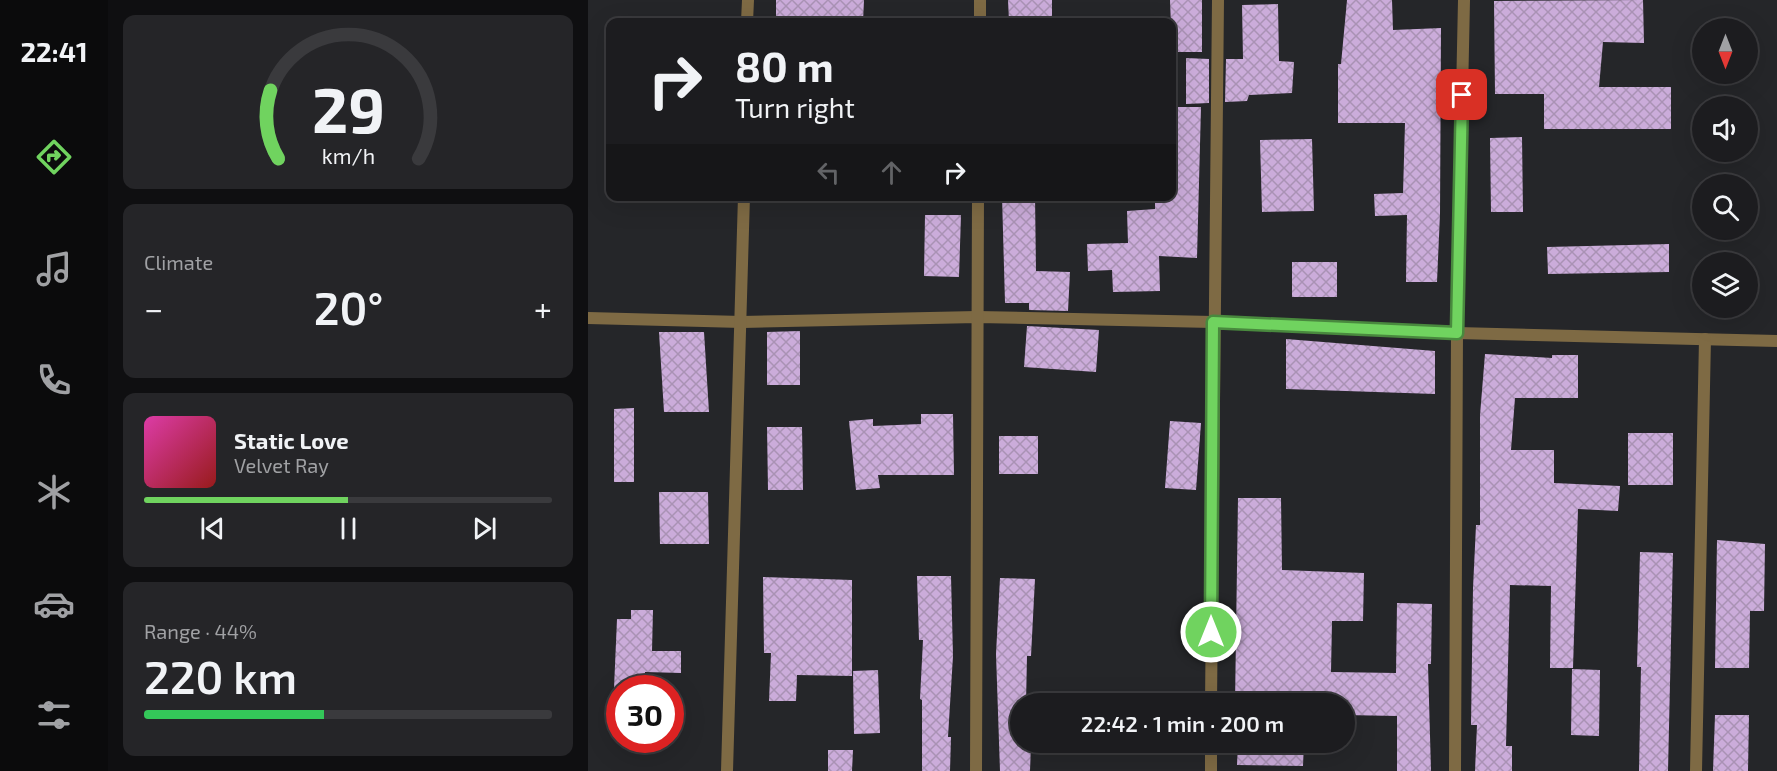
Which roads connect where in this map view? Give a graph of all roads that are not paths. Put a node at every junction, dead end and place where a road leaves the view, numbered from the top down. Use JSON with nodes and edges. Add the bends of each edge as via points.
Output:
{"nodes":[{"id":1,"x":748,"y":0,"type":"edge"},
{"id":2,"x":980,"y":0,"type":"edge"},
{"id":3,"x":1218,"y":0,"type":"edge"},
{"id":4,"x":1464,"y":0,"type":"edge"},
{"id":5,"x":747,"y":18,"type":"edge"},
{"id":6,"x":980,"y":18,"type":"edge"},
{"id":7,"x":744,"y":201,"type":"edge"},
{"id":8,"x":978,"y":201,"type":"edge"},
{"id":9,"x":977,"y":317,"type":"junction"},
{"id":10,"x":588,"y":318,"type":"edge"},
{"id":11,"x":742,"y":322,"type":"junction"},
{"id":12,"x":1213,"y":322,"type":"junction"},
{"id":13,"x":1457,"y":333,"type":"junction"},
{"id":14,"x":1705,"y":339,"type":"junction"},
{"id":15,"x":1777,"y":341,"type":"edge"},
{"id":16,"x":1211,"y":693,"type":"edge"},
{"id":17,"x":1211,"y":753,"type":"edge"},
{"id":18,"x":727,"y":771,"type":"edge"},
{"id":19,"x":975,"y":771,"type":"edge"},
{"id":20,"x":1211,"y":771,"type":"edge"},
{"id":21,"x":1455,"y":771,"type":"edge"},
{"id":22,"x":1696,"y":771,"type":"edge"}],
"edges":[{"from":1,"to":5,"type":"street"},
{"from":2,"to":6,"type":"street"},
{"from":3,"to":12,"type":"street"},
{"from":4,"to":13,"type":"street"},
{"from":7,"to":11,"type":"street"},
{"from":8,"to":9,"type":"street"},
{"from":9,"to":11,"type":"street"},
{"from":9,"to":12,"type":"street"},
{"from":9,"to":19,"type":"street"},
{"from":10,"to":11,"type":"street"},
{"from":11,"to":18,"type":"street"},
{"from":12,"to":13,"type":"street"},
{"from":12,"to":16,"type":"street"},
{"from":13,"to":14,"type":"street"},
{"from":13,"to":21,"type":"street"},
{"from":14,"to":15,"type":"street"},
{"from":14,"to":22,"type":"street"},
{"from":17,"to":20,"type":"street"}]}
